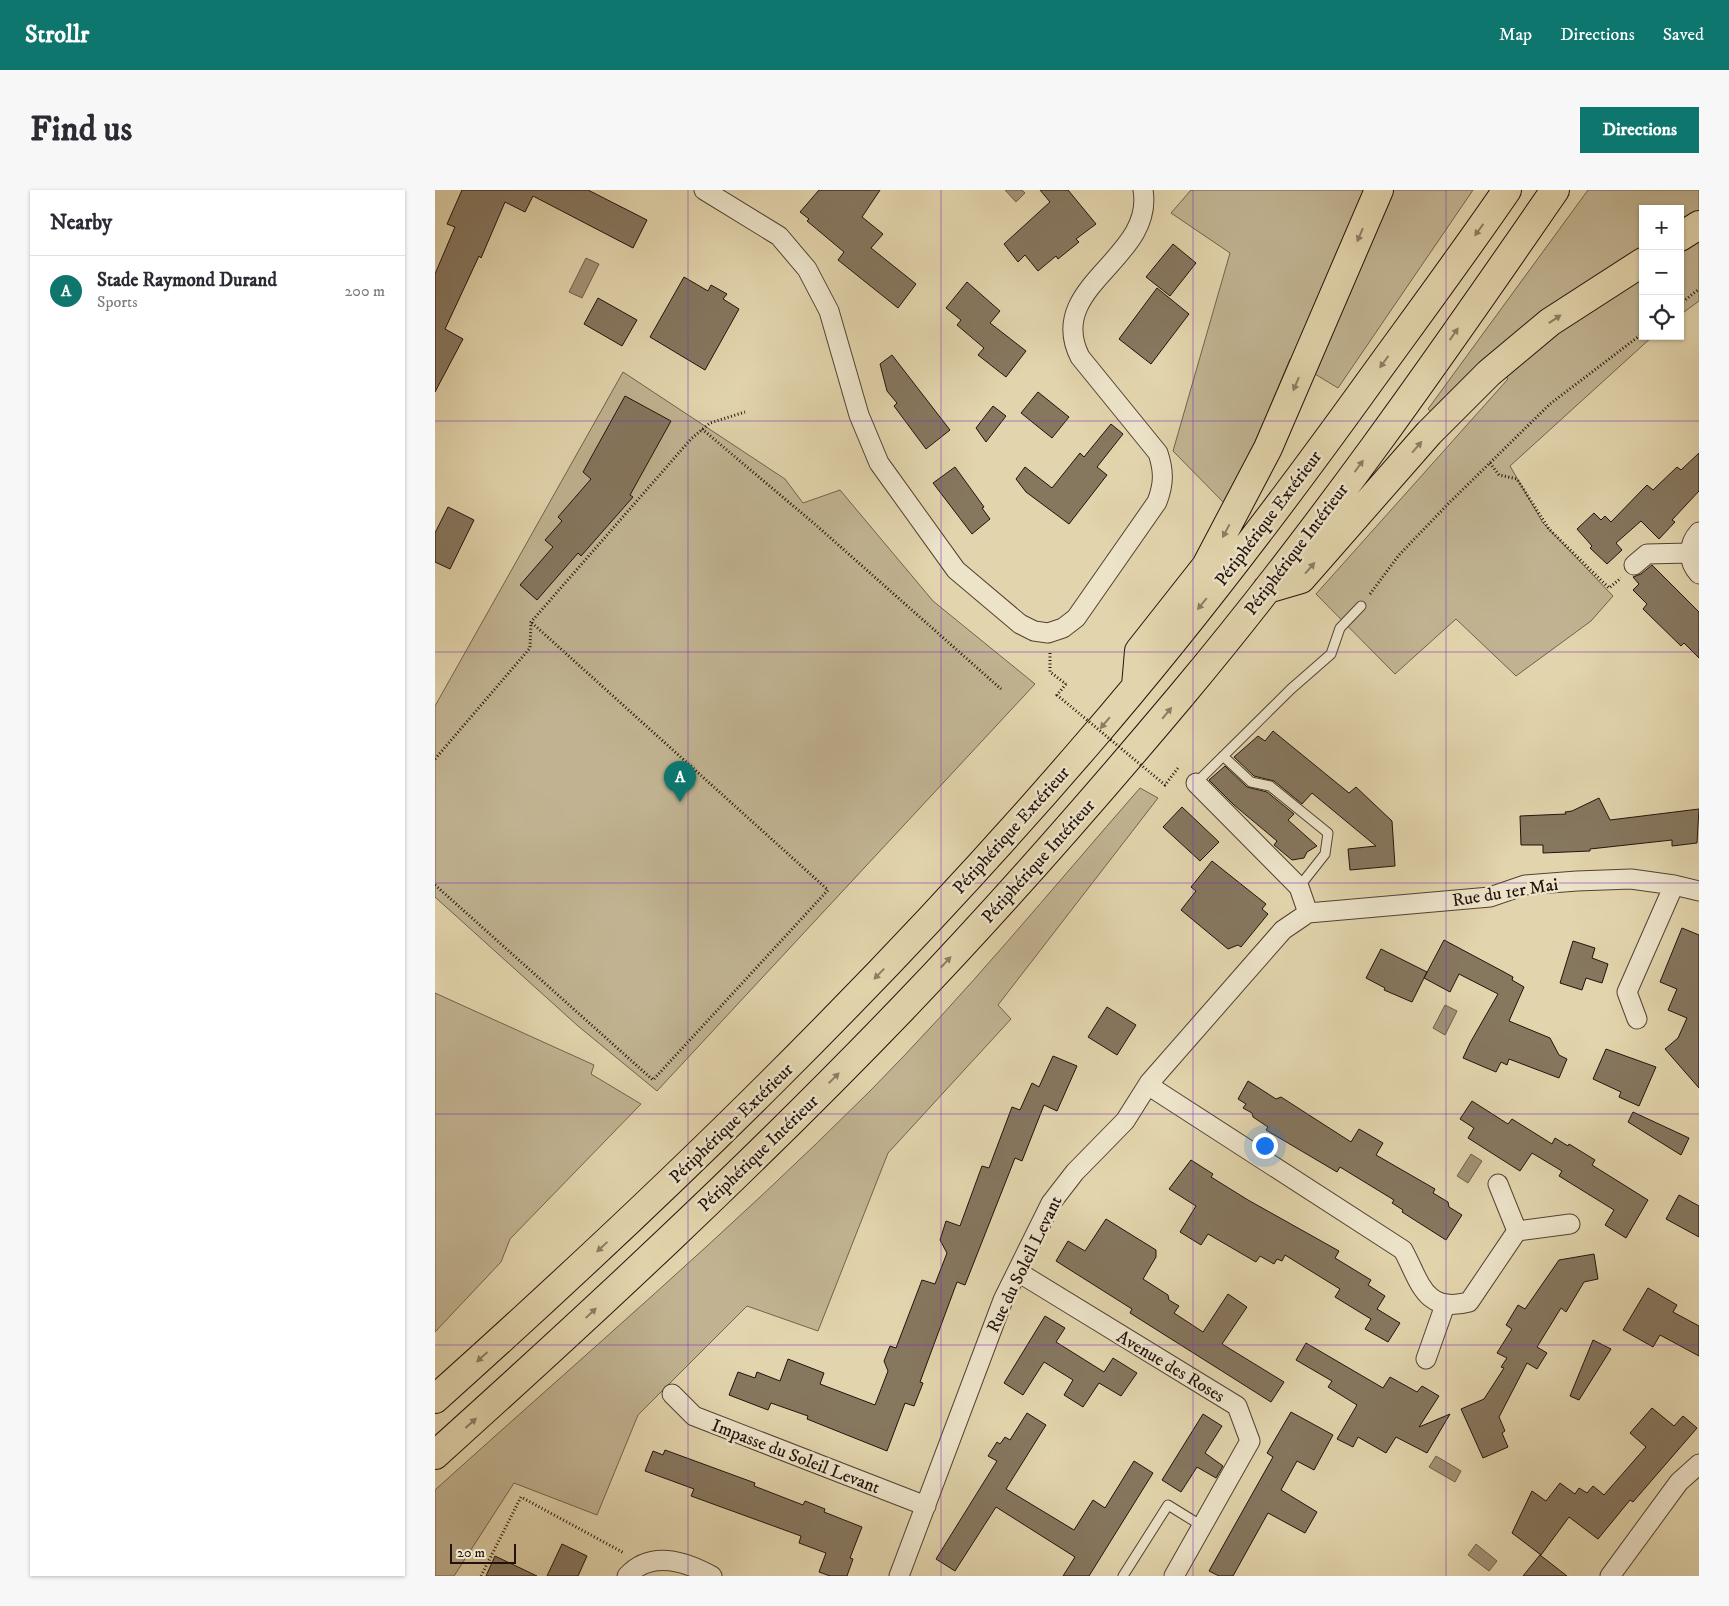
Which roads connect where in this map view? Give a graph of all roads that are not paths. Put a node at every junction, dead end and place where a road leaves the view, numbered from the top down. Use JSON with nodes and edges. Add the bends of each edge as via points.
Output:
{"nodes":[{"id":1,"x":704,"y":190,"type":"edge"},
{"id":2,"x":1143,"y":190,"type":"edge"},
{"id":3,"x":1379,"y":190,"type":"edge"},
{"id":4,"x":1507,"y":190,"type":"edge"},
{"id":5,"x":1555,"y":190,"type":"edge"},
{"id":6,"x":1699,"y":225,"type":"edge"},
{"id":7,"x":1684,"y":234,"type":"edge"},
{"id":8,"x":1639,"y":265,"type":"edge"},
{"id":9,"x":1699,"y":532,"type":"edge"},
{"id":10,"x":1689,"y":553,"type":"junction"},
{"id":11,"x":1634,"y":566,"type":"road end"},
{"id":12,"x":1699,"y":574,"type":"edge"},
{"id":13,"x":1267,"y":589,"type":"junction"},
{"id":14,"x":1361,"y":606,"type":"road end"},
{"id":15,"x":1136,"y":686,"type":"junction"},
{"id":16,"x":1223,"y":756,"type":"junction"},
{"id":17,"x":1196,"y":783,"type":"joint"},
{"id":18,"x":1674,"y":885,"type":"junction"},
{"id":19,"x":1299,"y":887,"type":"junction"},
{"id":20,"x":1699,"y":891,"type":"edge"},
{"id":21,"x":1308,"y":913,"type":"junction"},
{"id":22,"x":1637,"y":1019,"type":"dead end"},
{"id":23,"x":1149,"y":1083,"type":"junction"},
{"id":24,"x":1498,"y":1184,"type":"dead end"},
{"id":25,"x":1571,"y":1224,"type":"dead end"},
{"id":26,"x":1517,"y":1230,"type":"junction"},
{"id":27,"x":1018,"y":1272,"type":"junction"},
{"id":28,"x":1445,"y":1305,"type":"junction"},
{"id":29,"x":1426,"y":1359,"type":"dead end"},
{"id":30,"x":673,"y":1394,"type":"dead end"},
{"id":31,"x":435,"y":1399,"type":"edge"},
{"id":32,"x":435,"y":1456,"type":"edge"},
{"id":33,"x":1699,"y":1464,"type":"edge"},
{"id":34,"x":926,"y":1506,"type":"junction"},
{"id":35,"x":1202,"y":1526,"type":"junction"},
{"id":36,"x":631,"y":1572,"type":"edge"},
{"id":37,"x":712,"y":1576,"type":"edge"},
{"id":38,"x":899,"y":1576,"type":"edge"},
{"id":39,"x":1123,"y":1576,"type":"edge"},
{"id":40,"x":1174,"y":1576,"type":"edge"},
{"id":41,"x":1610,"y":1576,"type":"edge"}],
"edges":[{"from":1,"to":2,"type":"street","via":[[779,236],[807,269],[829,311],[859,414],[879,463],[956,570],[1020,624],[1048,633],[1063,628],[1076,618],[1157,502],[1163,487],[1163,469],[1158,453],[1080,357],[1073,345],[1071,328],[1080,300],[1135,234],[1143,212]]},
{"from":3,"to":15,"type":"highway","one_way":true,"via":[[1268,448],[1206,566],[1139,650]]},
{"from":4,"to":15,"type":"highway","name":"Périphérique Extérieur","one_way":true,"via":[[1293,488]]},
{"from":13,"to":5,"type":"highway","name":"Périphérique Intérieur","one_way":true,"via":[[1430,368]]},
{"from":6,"to":7,"type":"highway"},
{"from":13,"to":8,"type":"highway","one_way":true,"via":[[1301,579],[1429,433],[1489,373],[1550,322]]},
{"from":9,"to":10,"type":"street","via":[[1691,541]]},
{"from":10,"to":11,"type":"street","via":[[1647,554]]},
{"from":10,"to":12,"type":"street"},
{"from":32,"to":13,"type":"highway","name":"Périphérique Intérieur","one_way":true,"via":[[687,1222],[904,1007],[1052,846]]},
{"from":14,"to":16,"type":"lane","via":[[1340,628],[1331,654]]},
{"from":15,"to":31,"type":"highway","name":"Périphérique Extérieur","one_way":true,"via":[[929,921],[773,1083],[574,1273]]},
{"from":16,"to":17,"type":"lane"},
{"from":16,"to":19,"type":"lane","via":[[1251,782],[1270,786],[1328,833],[1325,854]]},
{"from":17,"to":19,"type":"street"},
{"from":18,"to":20,"type":"street","name":"Rue du 1er Mai"},
{"from":18,"to":21,"type":"street","name":"Rue du 1er Mai","via":[[1631,880],[1525,885],[1490,897]]},
{"from":18,"to":22,"type":"street","via":[[1627,992]]},
{"from":19,"to":21,"type":"street"},
{"from":21,"to":23,"type":"street","name":"Rue du Soleil Levant","via":[[1283,930]]},
{"from":23,"to":27,"type":"street","name":"Rue du Soleil Levant","via":[[1125,1122],[1069,1179],[1051,1203]]},
{"from":23,"to":28,"type":"street","via":[[1403,1250],[1423,1291],[1432,1301]]},
{"from":24,"to":26,"type":"street"},
{"from":25,"to":26,"type":"street"},
{"from":26,"to":28,"type":"street","via":[[1469,1302]]},
{"from":27,"to":34,"type":"street","name":"Rue du Soleil Levant","via":[[1003,1300]]},
{"from":27,"to":35,"type":"street","name":"Avenue des Roses","via":[[1237,1406],[1250,1442]]},
{"from":28,"to":29,"type":"street"},
{"from":30,"to":34,"type":"street","name":"Impasse du Soleil Levant","via":[[694,1416]]},
{"from":33,"to":41,"type":"street","via":[[1679,1482]]},
{"from":34,"to":38,"type":"street","name":"Rue du Soleil Levant"},
{"from":35,"to":39,"type":"lane","via":[[1168,1505]]},
{"from":35,"to":40,"type":"street","name":"Avenue des Roses"},
{"from":36,"to":37,"type":"street","via":[[648,1562],[676,1560]]}]}
